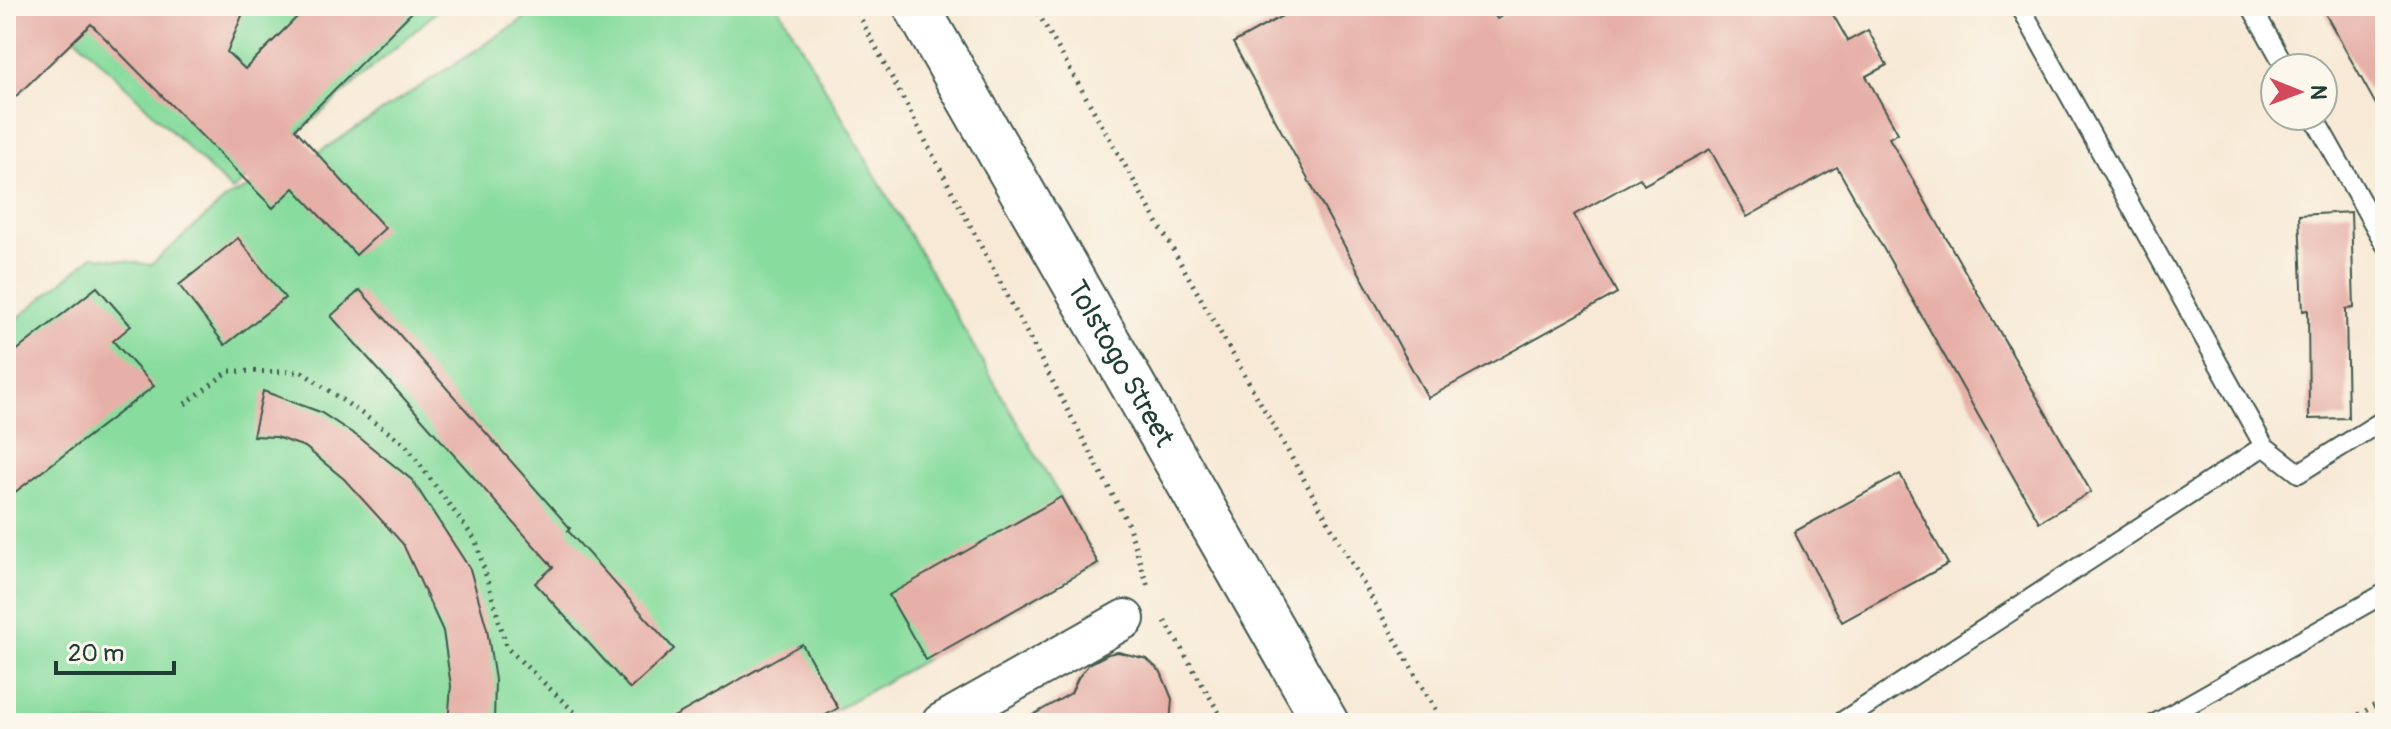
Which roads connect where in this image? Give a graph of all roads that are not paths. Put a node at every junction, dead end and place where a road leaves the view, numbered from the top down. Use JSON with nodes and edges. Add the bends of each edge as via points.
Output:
{"nodes":[{"id":1,"x":916,"y":6,"type":"edge"},
{"id":2,"x":2020,"y":6,"type":"edge"},
{"id":3,"x":2251,"y":6,"type":"edge"},
{"id":4,"x":2277,"y":52,"type":"edge"},
{"id":5,"x":2322,"y":132,"type":"edge"},
{"id":6,"x":2385,"y":244,"type":"edge"},
{"id":7,"x":2385,"y":419,"type":"edge"},
{"id":8,"x":2264,"y":446,"type":"junction"},
{"id":9,"x":2385,"y":593,"type":"edge"},
{"id":10,"x":1145,"y":610,"type":"road end"},
{"id":11,"x":941,"y":723,"type":"edge"},
{"id":12,"x":1326,"y":723,"type":"edge"},
{"id":13,"x":1840,"y":723,"type":"edge"},
{"id":14,"x":2156,"y":723,"type":"edge"}],
"edges":[{"from":1,"to":12,"type":"main road","name":"Tolstogo Street"},
{"from":2,"to":8,"type":"lane"},
{"from":3,"to":4,"type":"lane"},
{"from":5,"to":6,"type":"lane"},
{"from":7,"to":8,"type":"lane","via":[[2299,473]]},
{"from":8,"to":13,"type":"lane"},
{"from":9,"to":14,"type":"lane"},
{"from":10,"to":11,"type":"street"}]}
